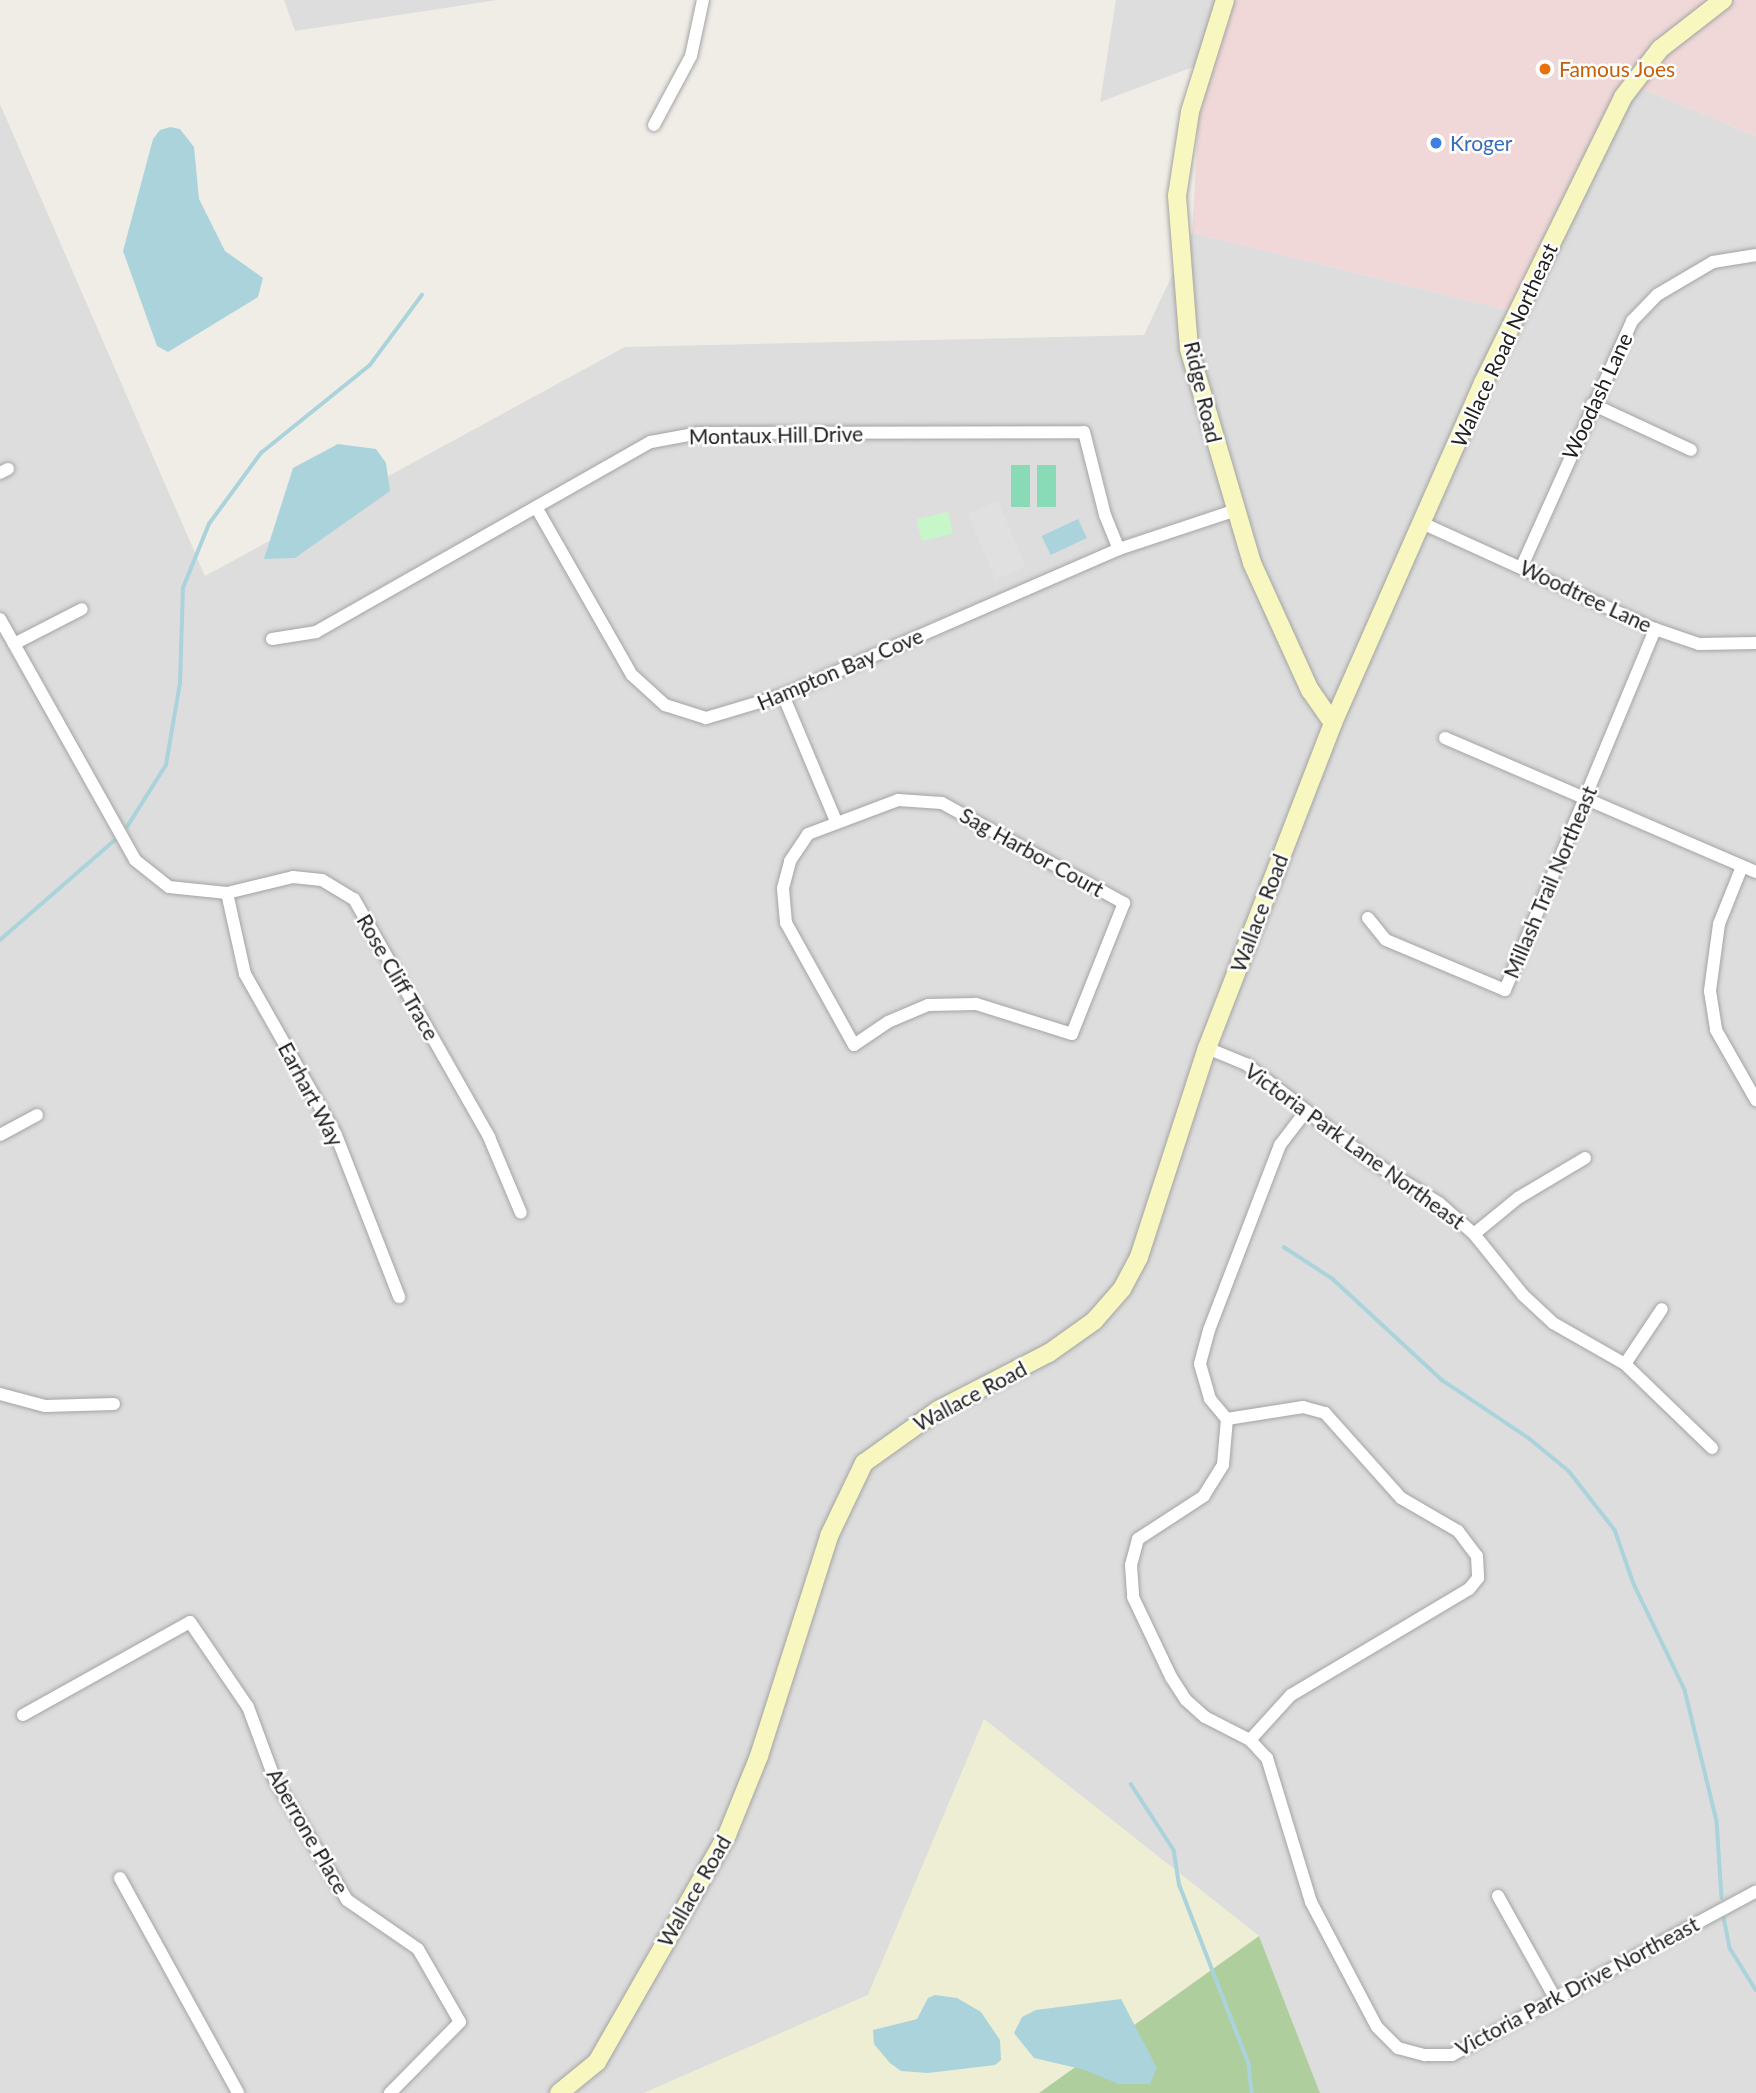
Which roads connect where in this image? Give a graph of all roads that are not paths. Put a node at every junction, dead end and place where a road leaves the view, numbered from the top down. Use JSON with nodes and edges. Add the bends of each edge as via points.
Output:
{"nodes":[{"id":1,"x":703,"y":0,"type":"edge"},
{"id":2,"x":1225,"y":0,"type":"edge"},
{"id":3,"x":1723,"y":0,"type":"edge"},
{"id":4,"x":654,"y":125,"type":"dead end"},
{"id":5,"x":1756,"y":255,"type":"edge"},
{"id":6,"x":1592,"y":404,"type":"junction"},
{"id":7,"x":1691,"y":450,"type":"dead end"},
{"id":8,"x":536,"y":507,"type":"junction"},
{"id":9,"x":1233,"y":511,"type":"junction"},
{"id":10,"x":1423,"y":523,"type":"junction"},
{"id":11,"x":1119,"y":549,"type":"junction"},
{"id":12,"x":1522,"y":566,"type":"junction"},
{"id":13,"x":82,"y":609,"type":"dead end"},
{"id":14,"x":0,"y":619,"type":"edge"},
{"id":15,"x":1655,"y":629,"type":"junction"},
{"id":16,"x":272,"y":639,"type":"dead end"},
{"id":17,"x":1756,"y":643,"type":"edge"},
{"id":18,"x":14,"y":644,"type":"junction"},
{"id":19,"x":783,"y":695,"type":"junction"},
{"id":20,"x":1333,"y":723,"type":"junction"},
{"id":21,"x":1445,"y":738,"type":"dead end"},
{"id":22,"x":1585,"y":798,"type":"junction"},
{"id":23,"x":836,"y":821,"type":"junction"},
{"id":24,"x":1741,"y":869,"type":"junction"},
{"id":25,"x":1756,"y":872,"type":"edge"},
{"id":26,"x":227,"y":893,"type":"junction"},
{"id":27,"x":1368,"y":918,"type":"dead end"},
{"id":28,"x":1207,"y":1048,"type":"junction"},
{"id":29,"x":1756,"y":1100,"type":"edge"},
{"id":30,"x":1306,"y":1111,"type":"junction"},
{"id":31,"x":37,"y":1115,"type":"dead end"},
{"id":32,"x":0,"y":1135,"type":"edge"},
{"id":33,"x":1585,"y":1158,"type":"dead end"},
{"id":34,"x":522,"y":1213,"type":"dead end"},
{"id":35,"x":1474,"y":1234,"type":"junction"},
{"id":36,"x":399,"y":1297,"type":"dead end"},
{"id":37,"x":1662,"y":1309,"type":"dead end"},
{"id":38,"x":1625,"y":1364,"type":"junction"},
{"id":39,"x":0,"y":1394,"type":"edge"},
{"id":40,"x":114,"y":1404,"type":"dead end"},
{"id":41,"x":1227,"y":1419,"type":"junction"},
{"id":42,"x":1712,"y":1448,"type":"dead end"},
{"id":43,"x":23,"y":1716,"type":"dead end"},
{"id":44,"x":1250,"y":1740,"type":"junction"},
{"id":45,"x":120,"y":1878,"type":"dead end"},
{"id":46,"x":1756,"y":1891,"type":"edge"},
{"id":47,"x":1498,"y":1896,"type":"dead end"},
{"id":48,"x":1555,"y":1998,"type":"junction"},
{"id":49,"x":397,"y":2091,"type":"edge"},
{"id":50,"x":238,"y":2093,"type":"edge"},
{"id":51,"x":559,"y":2093,"type":"edge"}],
"edges":[{"from":1,"to":4,"type":"street","via":[[691,56]]},
{"from":2,"to":9,"type":"street","name":"Ridge Road","via":[[1190,111],[1177,196],[1189,349]]},
{"from":3,"to":10,"type":"street","name":"Wallace Road Northeast","via":[[1660,49],[1623,97],[1483,383]]},
{"from":5,"to":6,"type":"street","name":"Woodash Lane","via":[[1713,262],[1657,295],[1632,321]]},
{"from":6,"to":7,"type":"street"},
{"from":6,"to":12,"type":"street","name":"Woodash Lane"},
{"from":8,"to":11,"type":"street","name":"Montaux Hill Drive","via":[[651,442],[699,433],[1084,432],[1105,515]]},
{"from":8,"to":16,"type":"street","name":"Montaux Hill Drive","via":[[316,632]]},
{"from":8,"to":19,"type":"street","name":"Hampton Bay Cove","via":[[632,676],[665,705],[706,718]]},
{"from":9,"to":11,"type":"street","name":"Hampton Bay Cove"},
{"from":9,"to":20,"type":"street","name":"Ridge Road","via":[[1284,637],[1310,690]]},
{"from":10,"to":12,"type":"street","name":"Woodtree Lane"},
{"from":10,"to":20,"type":"street","name":"Wallace Road Northeast"},
{"from":11,"to":19,"type":"street","name":"Hampton Bay Cove"},
{"from":12,"to":15,"type":"street","name":"Woodtree Lane"},
{"from":13,"to":18,"type":"street"},
{"from":14,"to":18,"type":"street","name":"Rose Cliff Trace"},
{"from":15,"to":17,"type":"street","name":"Woodtree Lane","via":[[1699,644]]},
{"from":15,"to":22,"type":"street","name":"Millash Trail Northeast"},
{"from":18,"to":26,"type":"street","name":"Rose Cliff Trace","via":[[135,860],[169,887]]},
{"from":19,"to":23,"type":"street"},
{"from":20,"to":28,"type":"street","name":"Wallace Road"},
{"from":21,"to":22,"type":"street"},
{"from":22,"to":24,"type":"street"},
{"from":22,"to":27,"type":"street","name":"Millash Trail Northeast","via":[[1505,990],[1387,940]]},
{"from":23,"to":23,"type":"street","name":"Sag Harbor Court","via":[[898,800],[943,803],[1124,903],[1072,1034],[976,1004],[928,1005],[888,1022],[854,1045],[786,923],[783,888],[790,861],[808,834]]},
{"from":24,"to":25,"type":"street"},
{"from":24,"to":29,"type":"street","via":[[1719,924],[1710,991],[1716,1030]]},
{"from":26,"to":34,"type":"street","name":"Rose Cliff Trace","via":[[293,877],[322,880],[354,899],[489,1137]]},
{"from":26,"to":36,"type":"street","name":"Earhart Way","via":[[244,974],[336,1135]]},
{"from":28,"to":30,"type":"street","name":"Victoria Park Lane Northeast","via":[[1246,1064]]},
{"from":28,"to":51,"type":"street","name":"Wallace Road","via":[[1139,1257],[1122,1289],[1094,1321],[1049,1353],[938,1410],[864,1463],[829,1536],[759,1756],[727,1835],[597,2062]]},
{"from":30,"to":35,"type":"street","name":"Victoria Park Lane Northeast","via":[[1371,1161],[1440,1203]]},
{"from":30,"to":41,"type":"street","via":[[1280,1145],[1200,1364],[1210,1399]]},
{"from":31,"to":32,"type":"street"},
{"from":33,"to":35,"type":"street","via":[[1518,1198]]},
{"from":35,"to":38,"type":"street","name":"Victoria Park Lane Northeast","via":[[1523,1295],[1553,1323]]},
{"from":37,"to":38,"type":"street"},
{"from":38,"to":42,"type":"street","name":"Victoria Park Lane Northeast"},
{"from":39,"to":40,"type":"street","via":[[45,1406]]},
{"from":41,"to":44,"type":"street","name":"Victoria Park Drive Northeast","via":[[1223,1465],[1204,1496],[1138,1539],[1131,1565],[1133,1597],[1186,1700],[1205,1717]]},
{"from":41,"to":44,"type":"street","via":[[1303,1407],[1325,1413],[1401,1498],[1458,1531],[1477,1556],[1478,1578],[1469,1589],[1291,1695]]},
{"from":43,"to":49,"type":"street","name":"Aberrone Place","via":[[190,1622],[248,1707],[275,1780],[347,1900],[418,1949],[460,2022]]},
{"from":44,"to":48,"type":"street","name":"Victoria Park Drive Northeast","via":[[1267,1758],[1277,1783],[1296,1863],[1311,1902],[1377,2027],[1398,2048],[1452,2055]]},
{"from":45,"to":50,"type":"street"},
{"from":46,"to":48,"type":"street","name":"Victoria Park Drive Northeast"},
{"from":47,"to":48,"type":"street"}]}
